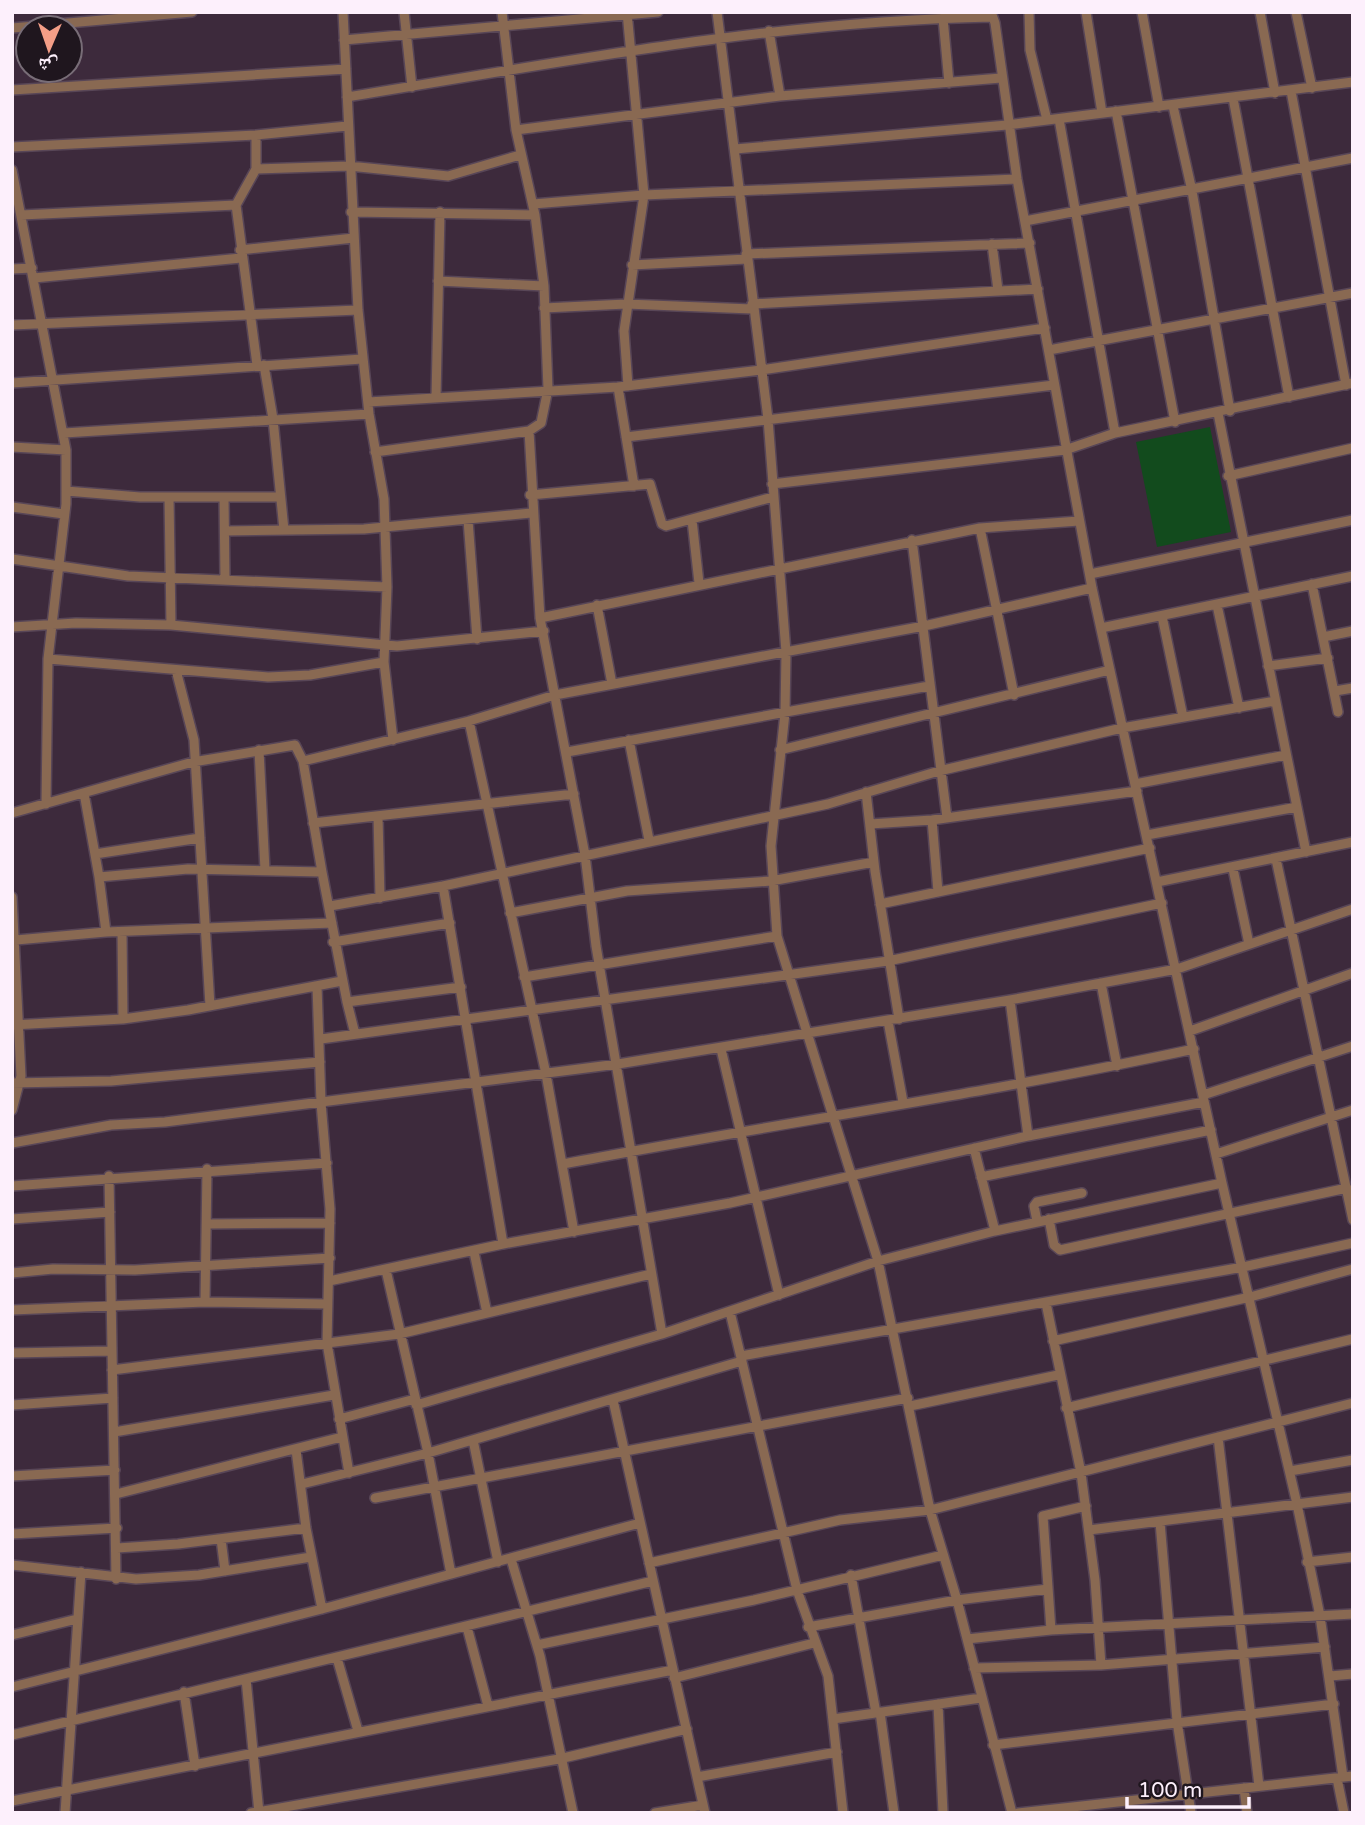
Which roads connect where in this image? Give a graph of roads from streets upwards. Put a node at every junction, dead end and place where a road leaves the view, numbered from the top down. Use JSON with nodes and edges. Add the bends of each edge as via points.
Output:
{"nodes":[{"id":1,"x":192,"y":12,"type":"edge"},
{"id":2,"x":343,"y":12,"type":"edge"},
{"id":3,"x":404,"y":12,"type":"edge"},
{"id":4,"x":502,"y":12,"type":"edge"},
{"id":5,"x":658,"y":12,"type":"edge"},
{"id":6,"x":717,"y":12,"type":"edge"},
{"id":7,"x":1029,"y":12,"type":"edge"},
{"id":8,"x":1086,"y":12,"type":"edge"},
{"id":9,"x":1142,"y":12,"type":"edge"},
{"id":10,"x":1260,"y":12,"type":"edge"},
{"id":11,"x":1296,"y":12,"type":"edge"},
{"id":12,"x":628,"y":15,"type":"edge"},
{"id":13,"x":992,"y":15,"type":"edge"},
{"id":14,"x":943,"y":18,"type":"junction"},
{"id":15,"x":503,"y":24,"type":"junction"},
{"id":16,"x":12,"y":28,"type":"edge"},
{"id":17,"x":769,"y":31,"type":"junction"},
{"id":18,"x":407,"y":35,"type":"junction"},
{"id":19,"x":720,"y":36,"type":"junction"},
{"id":20,"x":345,"y":40,"type":"junction"},
{"id":21,"x":629,"y":51,"type":"junction"},
{"id":22,"x":346,"y":69,"type":"junction"},
{"id":23,"x":508,"y":71,"type":"junction"},
{"id":24,"x":1001,"y":78,"type":"junction"},
{"id":25,"x":1353,"y":82,"type":"edge"},
{"id":26,"x":949,"y":83,"type":"junction"},
{"id":27,"x":412,"y":87,"type":"junction"},
{"id":28,"x":1312,"y":88,"type":"junction"},
{"id":29,"x":12,"y":90,"type":"edge"},
{"id":30,"x":1291,"y":91,"type":"junction"},
{"id":31,"x":1275,"y":93,"type":"junction"},
{"id":32,"x":780,"y":96,"type":"junction"},
{"id":33,"x":347,"y":97,"type":"junction"},
{"id":34,"x":1233,"y":98,"type":"junction"},
{"id":35,"x":730,"y":102,"type":"junction"},
{"id":36,"x":1173,"y":106,"type":"junction"},
{"id":37,"x":1159,"y":107,"type":"junction"},
{"id":38,"x":1116,"y":111,"type":"junction"},
{"id":39,"x":1102,"y":113,"type":"junction"},
{"id":40,"x":634,"y":116,"type":"junction"},
{"id":41,"x":1059,"y":119,"type":"junction"},
{"id":42,"x":1047,"y":120,"type":"junction"},
{"id":43,"x":1007,"y":125,"type":"junction"},
{"id":44,"x":347,"y":126,"type":"junction"},
{"id":45,"x":516,"y":130,"type":"junction"},
{"id":46,"x":256,"y":135,"type":"junction"},
{"id":47,"x":12,"y":147,"type":"edge"},
{"id":48,"x":735,"y":149,"type":"junction"},
{"id":49,"x":520,"y":155,"type":"junction"},
{"id":50,"x":1353,"y":158,"type":"edge"},
{"id":51,"x":349,"y":166,"type":"junction"},
{"id":52,"x":1306,"y":168,"type":"junction"},
{"id":53,"x":256,"y":169,"type":"junction"},
{"id":54,"x":12,"y":170,"type":"edge"},
{"id":55,"x":1017,"y":179,"type":"junction"},
{"id":56,"x":1249,"y":180,"type":"junction"},
{"id":57,"x":1192,"y":191,"type":"junction"},
{"id":58,"x":740,"y":192,"type":"junction"},
{"id":59,"x":644,"y":195,"type":"junction"},
{"id":60,"x":1133,"y":202,"type":"junction"},
{"id":61,"x":15,"y":203,"type":"edge"},
{"id":62,"x":533,"y":204,"type":"junction"},
{"id":63,"x":236,"y":205,"type":"junction"},
{"id":64,"x":351,"y":212,"type":"junction"},
{"id":65,"x":440,"y":212,"type":"junction"},
{"id":66,"x":1076,"y":212,"type":"junction"},
{"id":67,"x":21,"y":215,"type":"junction"},
{"id":68,"x":535,"y":215,"type":"junction"},
{"id":69,"x":1026,"y":221,"type":"junction"},
{"id":70,"x":354,"y":238,"type":"junction"},
{"id":71,"x":1030,"y":243,"type":"junction"},
{"id":72,"x":992,"y":244,"type":"junction"},
{"id":73,"x":241,"y":254,"type":"junction"},
{"id":74,"x":746,"y":257,"type":"junction"},
{"id":75,"x":632,"y":265,"type":"junction"},
{"id":76,"x":12,"y":269,"type":"edge"},
{"id":77,"x":33,"y":273,"type":"junction"},
{"id":78,"x":438,"y":281,"type":"junction"},
{"id":79,"x":544,"y":286,"type":"junction"},
{"id":80,"x":1038,"y":289,"type":"junction"},
{"id":81,"x":998,"y":290,"type":"junction"},
{"id":82,"x":1353,"y":293,"type":"edge"},
{"id":83,"x":1330,"y":297,"type":"junction"},
{"id":84,"x":626,"y":304,"type":"junction"},
{"id":85,"x":752,"y":306,"type":"junction"},
{"id":86,"x":544,"y":308,"type":"junction"},
{"id":87,"x":1271,"y":308,"type":"junction"},
{"id":88,"x":358,"y":310,"type":"junction"},
{"id":89,"x":251,"y":314,"type":"junction"},
{"id":90,"x":1215,"y":320,"type":"junction"},
{"id":91,"x":43,"y":322,"type":"junction"},
{"id":92,"x":12,"y":325,"type":"edge"},
{"id":93,"x":1045,"y":328,"type":"junction"},
{"id":94,"x":1157,"y":331,"type":"junction"},
{"id":95,"x":1099,"y":341,"type":"junction"},
{"id":96,"x":1049,"y":350,"type":"junction"},
{"id":97,"x":362,"y":359,"type":"junction"},
{"id":98,"x":260,"y":365,"type":"junction"},
{"id":99,"x":761,"y":370,"type":"junction"},
{"id":100,"x":53,"y":379,"type":"junction"},
{"id":101,"x":12,"y":383,"type":"edge"},
{"id":102,"x":1350,"y":384,"type":"edge"},
{"id":103,"x":623,"y":386,"type":"junction"},
{"id":104,"x":1054,"y":386,"type":"junction"},
{"id":105,"x":548,"y":389,"type":"junction"},
{"id":106,"x":1289,"y":397,"type":"junction"},
{"id":107,"x":436,"y":398,"type":"junction"},
{"id":108,"x":368,"y":402,"type":"junction"},
{"id":109,"x":1230,"y":411,"type":"junction"},
{"id":110,"x":369,"y":414,"type":"junction"},
{"id":111,"x":1218,"y":414,"type":"junction"},
{"id":112,"x":273,"y":419,"type":"junction"},
{"id":113,"x":768,"y":419,"type":"junction"},
{"id":114,"x":1175,"y":422,"type":"junction"},
{"id":115,"x":528,"y":431,"type":"junction"},
{"id":116,"x":64,"y":433,"type":"junction"},
{"id":117,"x":1115,"y":433,"type":"junction"},
{"id":118,"x":626,"y":436,"type":"junction"},
{"id":119,"x":12,"y":447,"type":"edge"},
{"id":120,"x":1353,"y":448,"type":"edge"},
{"id":121,"x":66,"y":450,"type":"junction"},
{"id":122,"x":1065,"y":450,"type":"junction"},
{"id":123,"x":374,"y":452,"type":"junction"},
{"id":124,"x":1228,"y":476,"type":"junction"},
{"id":125,"x":772,"y":484,"type":"junction"},
{"id":126,"x":634,"y":485,"type":"junction"},
{"id":127,"x":66,"y":491,"type":"junction"},
{"id":128,"x":530,"y":495,"type":"junction"},
{"id":129,"x":169,"y":497,"type":"junction"},
{"id":130,"x":224,"y":497,"type":"junction"},
{"id":131,"x":280,"y":497,"type":"junction"},
{"id":132,"x":773,"y":498,"type":"junction"},
{"id":133,"x":12,"y":507,"type":"edge"},
{"id":134,"x":531,"y":513,"type":"junction"},
{"id":135,"x":64,"y":514,"type":"junction"},
{"id":136,"x":468,"y":520,"type":"junction"},
{"id":137,"x":692,"y":520,"type":"junction"},
{"id":138,"x":1353,"y":520,"type":"edge"},
{"id":139,"x":1079,"y":521,"type":"junction"},
{"id":140,"x":385,"y":528,"type":"junction"},
{"id":141,"x":980,"y":528,"type":"junction"},
{"id":142,"x":284,"y":530,"type":"junction"},
{"id":143,"x":225,"y":531,"type":"junction"},
{"id":144,"x":912,"y":540,"type":"junction"},
{"id":145,"x":1242,"y":541,"type":"junction"},
{"id":146,"x":12,"y":559,"type":"edge"},
{"id":147,"x":57,"y":565,"type":"junction"},
{"id":148,"x":779,"y":568,"type":"junction"},
{"id":149,"x":1090,"y":573,"type":"junction"},
{"id":150,"x":1353,"y":576,"type":"edge"},
{"id":151,"x":171,"y":577,"type":"junction"},
{"id":152,"x":225,"y":579,"type":"junction"},
{"id":153,"x":699,"y":583,"type":"junction"},
{"id":154,"x":1312,"y":584,"type":"junction"},
{"id":155,"x":387,"y":587,"type":"junction"},
{"id":156,"x":1092,"y":588,"type":"junction"},
{"id":157,"x":1253,"y":595,"type":"junction"},
{"id":158,"x":597,"y":605,"type":"junction"},
{"id":159,"x":1217,"y":605,"type":"junction"},
{"id":160,"x":996,"y":610,"type":"junction"},
{"id":161,"x":1162,"y":616,"type":"junction"},
{"id":162,"x":540,"y":618,"type":"junction"},
{"id":163,"x":50,"y":624,"type":"junction"},
{"id":164,"x":171,"y":625,"type":"junction"},
{"id":165,"x":924,"y":626,"type":"junction"},
{"id":166,"x":12,"y":627,"type":"edge"},
{"id":167,"x":1101,"y":628,"type":"junction"},
{"id":168,"x":544,"y":631,"type":"junction"},
{"id":169,"x":1353,"y":631,"type":"edge"},
{"id":170,"x":1324,"y":636,"type":"junction"},
{"id":171,"x":477,"y":639,"type":"junction"},
{"id":172,"x":386,"y":645,"type":"junction"},
{"id":173,"x":786,"y":652,"type":"junction"},
{"id":174,"x":1328,"y":658,"type":"junction"},
{"id":175,"x":48,"y":659,"type":"junction"},
{"id":176,"x":384,"y":662,"type":"junction"},
{"id":177,"x":1268,"y":666,"type":"junction"},
{"id":178,"x":176,"y":670,"type":"junction"},
{"id":179,"x":1110,"y":670,"type":"junction"},
{"id":180,"x":612,"y":684,"type":"junction"},
{"id":181,"x":929,"y":685,"type":"junction"},
{"id":182,"x":1353,"y":688,"type":"edge"},
{"id":183,"x":1335,"y":691,"type":"junction"},
{"id":184,"x":555,"y":695,"type":"junction"},
{"id":185,"x":1014,"y":695,"type":"junction"},
{"id":186,"x":1275,"y":701,"type":"junction"},
{"id":187,"x":1239,"y":708,"type":"junction"},
{"id":188,"x":1338,"y":712,"type":"dead end"},
{"id":189,"x":785,"y":713,"type":"junction"},
{"id":190,"x":934,"y":715,"type":"junction"},
{"id":191,"x":1183,"y":717,"type":"junction"},
{"id":192,"x":469,"y":722,"type":"junction"},
{"id":193,"x":1122,"y":728,"type":"junction"},
{"id":194,"x":393,"y":740,"type":"junction"},
{"id":195,"x":629,"y":740,"type":"junction"},
{"id":196,"x":259,"y":750,"type":"junction"},
{"id":197,"x":780,"y":750,"type":"junction"},
{"id":198,"x":567,"y":752,"type":"junction"},
{"id":199,"x":1286,"y":755,"type":"junction"},
{"id":200,"x":303,"y":761,"type":"junction"},
{"id":201,"x":193,"y":762,"type":"junction"},
{"id":202,"x":939,"y":771,"type":"junction"},
{"id":203,"x":1136,"y":787,"type":"junction"},
{"id":204,"x":84,"y":793,"type":"junction"},
{"id":205,"x":866,"y":793,"type":"junction"},
{"id":206,"x":574,"y":794,"type":"junction"},
{"id":207,"x":47,"y":804,"type":"junction"},
{"id":208,"x":487,"y":804,"type":"junction"},
{"id":209,"x":1297,"y":807,"type":"junction"},
{"id":210,"x":12,"y":813,"type":"edge"},
{"id":211,"x":773,"y":814,"type":"junction"},
{"id":212,"x":378,"y":816,"type":"junction"},
{"id":213,"x":947,"y":818,"type":"junction"},
{"id":214,"x":932,"y":820,"type":"junction"},
{"id":215,"x":313,"y":823,"type":"junction"},
{"id":216,"x":870,"y":824,"type":"junction"},
{"id":217,"x":1147,"y":835,"type":"junction"},
{"id":218,"x":200,"y":838,"type":"junction"},
{"id":219,"x":649,"y":840,"type":"junction"},
{"id":220,"x":1353,"y":842,"type":"edge"},
{"id":221,"x":1150,"y":848,"type":"junction"},
{"id":222,"x":1306,"y":852,"type":"junction"},
{"id":223,"x":95,"y":854,"type":"junction"},
{"id":224,"x":585,"y":855,"type":"junction"},
{"id":225,"x":1276,"y":859,"type":"junction"},
{"id":226,"x":874,"y":862,"type":"junction"},
{"id":227,"x":200,"y":869,"type":"junction"},
{"id":228,"x":1233,"y":869,"type":"junction"},
{"id":229,"x":265,"y":870,"type":"junction"},
{"id":230,"x":322,"y":872,"type":"junction"},
{"id":231,"x":501,"y":873,"type":"junction"},
{"id":232,"x":99,"y":877,"type":"junction"},
{"id":233,"x":771,"y":881,"type":"junction"},
{"id":234,"x":1157,"y":882,"type":"junction"},
{"id":235,"x":443,"y":886,"type":"junction"},
{"id":236,"x":938,"y":892,"type":"junction"},
{"id":237,"x":12,"y":897,"type":"edge"},
{"id":238,"x":590,"y":897,"type":"junction"},
{"id":239,"x":380,"y":898,"type":"junction"},
{"id":240,"x":1162,"y":903,"type":"junction"},
{"id":241,"x":880,"y":904,"type":"junction"},
{"id":242,"x":330,"y":906,"type":"junction"},
{"id":243,"x":1353,"y":909,"type":"edge"},
{"id":244,"x":510,"y":913,"type":"junction"},
{"id":245,"x":332,"y":923,"type":"junction"},
{"id":246,"x":450,"y":923,"type":"junction"},
{"id":247,"x":207,"y":929,"type":"junction"},
{"id":248,"x":1292,"y":929,"type":"junction"},
{"id":249,"x":106,"y":932,"type":"junction"},
{"id":250,"x":122,"y":932,"type":"junction"},
{"id":251,"x":777,"y":936,"type":"junction"},
{"id":252,"x":333,"y":942,"type":"junction"},
{"id":253,"x":1249,"y":944,"type":"junction"},
{"id":254,"x":15,"y":946,"type":"edge"},
{"id":255,"x":888,"y":961,"type":"junction"},
{"id":256,"x":599,"y":965,"type":"junction"},
{"id":257,"x":1177,"y":969,"type":"junction"},
{"id":258,"x":1353,"y":973,"type":"edge"},
{"id":259,"x":787,"y":975,"type":"junction"},
{"id":260,"x":524,"y":977,"type":"junction"},
{"id":261,"x":342,"y":981,"type":"junction"},
{"id":262,"x":1101,"y":983,"type":"junction"},
{"id":263,"x":317,"y":986,"type":"junction"},
{"id":264,"x":461,"y":987,"type":"junction"},
{"id":265,"x":1306,"y":991,"type":"junction"},
{"id":266,"x":1010,"y":1000,"type":"junction"},
{"id":267,"x":347,"y":1002,"type":"junction"},
{"id":268,"x":606,"y":1002,"type":"junction"},
{"id":269,"x":210,"y":1006,"type":"junction"},
{"id":270,"x":531,"y":1011,"type":"junction"},
{"id":271,"x":123,"y":1019,"type":"junction"},
{"id":272,"x":467,"y":1019,"type":"junction"},
{"id":273,"x":899,"y":1019,"type":"junction"},
{"id":274,"x":888,"y":1021,"type":"junction"},
{"id":275,"x":16,"y":1025,"type":"edge"},
{"id":276,"x":1190,"y":1031,"type":"junction"},
{"id":277,"x":355,"y":1034,"type":"junction"},
{"id":278,"x":806,"y":1035,"type":"junction"},
{"id":279,"x":321,"y":1039,"type":"junction"},
{"id":280,"x":1353,"y":1046,"type":"edge"},
{"id":281,"x":722,"y":1049,"type":"junction"},
{"id":282,"x":1194,"y":1049,"type":"junction"},
{"id":283,"x":1320,"y":1056,"type":"junction"},
{"id":284,"x":320,"y":1062,"type":"junction"},
{"id":285,"x":618,"y":1064,"type":"junction"},
{"id":286,"x":1117,"y":1066,"type":"junction"},
{"id":287,"x":545,"y":1074,"type":"junction"},
{"id":288,"x":16,"y":1083,"type":"edge"},
{"id":289,"x":477,"y":1084,"type":"junction"},
{"id":290,"x":1020,"y":1084,"type":"junction"},
{"id":291,"x":1204,"y":1098,"type":"junction"},
{"id":292,"x":903,"y":1102,"type":"junction"},
{"id":293,"x":321,"y":1103,"type":"junction"},
{"id":294,"x":12,"y":1110,"type":"edge"},
{"id":295,"x":1353,"y":1110,"type":"edge"},
{"id":296,"x":831,"y":1115,"type":"junction"},
{"id":297,"x":1332,"y":1117,"type":"junction"},
{"id":298,"x":1211,"y":1130,"type":"junction"},
{"id":299,"x":739,"y":1132,"type":"junction"},
{"id":300,"x":1028,"y":1136,"type":"junction"},
{"id":301,"x":12,"y":1143,"type":"edge"},
{"id":302,"x":974,"y":1148,"type":"junction"},
{"id":303,"x":633,"y":1151,"type":"junction"},
{"id":304,"x":1216,"y":1154,"type":"junction"},
{"id":305,"x":327,"y":1163,"type":"junction"},
{"id":306,"x":563,"y":1164,"type":"junction"},
{"id":307,"x":207,"y":1170,"type":"junction"},
{"id":308,"x":851,"y":1174,"type":"junction"},
{"id":309,"x":109,"y":1176,"type":"junction"},
{"id":310,"x":981,"y":1177,"type":"junction"},
{"id":311,"x":1222,"y":1183,"type":"junction"},
{"id":312,"x":12,"y":1186,"type":"edge"},
{"id":313,"x":1347,"y":1188,"type":"junction"},
{"id":314,"x":1082,"y":1193,"type":"dead end"},
{"id":315,"x":756,"y":1197,"type":"junction"},
{"id":316,"x":110,"y":1212,"type":"junction"},
{"id":317,"x":1231,"y":1215,"type":"junction"},
{"id":318,"x":12,"y":1219,"type":"edge"},
{"id":319,"x":642,"y":1219,"type":"junction"},
{"id":320,"x":1049,"y":1219,"type":"junction"},
{"id":321,"x":1353,"y":1220,"type":"edge"},
{"id":322,"x":1037,"y":1221,"type":"junction"},
{"id":323,"x":330,"y":1223,"type":"junction"},
{"id":324,"x":206,"y":1224,"type":"junction"},
{"id":325,"x":995,"y":1230,"type":"junction"},
{"id":326,"x":575,"y":1232,"type":"junction"},
{"id":327,"x":1353,"y":1243,"type":"edge"},
{"id":328,"x":503,"y":1244,"type":"junction"},
{"id":329,"x":474,"y":1252,"type":"junction"},
{"id":330,"x":330,"y":1258,"type":"junction"},
{"id":331,"x":878,"y":1261,"type":"junction"},
{"id":332,"x":206,"y":1266,"type":"junction"},
{"id":333,"x":1243,"y":1267,"type":"junction"},
{"id":334,"x":1353,"y":1269,"type":"edge"},
{"id":335,"x":386,"y":1270,"type":"junction"},
{"id":336,"x":110,"y":1271,"type":"junction"},
{"id":337,"x":12,"y":1272,"type":"edge"},
{"id":338,"x":651,"y":1274,"type":"junction"},
{"id":339,"x":329,"y":1281,"type":"junction"},
{"id":340,"x":779,"y":1295,"type":"junction"},
{"id":341,"x":1250,"y":1297,"type":"junction"},
{"id":342,"x":205,"y":1302,"type":"junction"},
{"id":343,"x":1046,"y":1303,"type":"junction"},
{"id":344,"x":109,"y":1304,"type":"junction"},
{"id":345,"x":327,"y":1304,"type":"junction"},
{"id":346,"x":12,"y":1310,"type":"edge"},
{"id":347,"x":730,"y":1312,"type":"junction"},
{"id":348,"x":487,"y":1313,"type":"junction"},
{"id":349,"x":893,"y":1330,"type":"junction"},
{"id":350,"x":399,"y":1334,"type":"junction"},
{"id":351,"x":662,"y":1334,"type":"junction"},
{"id":352,"x":1353,"y":1339,"type":"edge"},
{"id":353,"x":1053,"y":1341,"type":"junction"},
{"id":354,"x":327,"y":1343,"type":"junction"},
{"id":355,"x":110,"y":1351,"type":"junction"},
{"id":356,"x":12,"y":1353,"type":"edge"},
{"id":357,"x":741,"y":1359,"type":"junction"},
{"id":358,"x":1265,"y":1359,"type":"junction"},
{"id":359,"x":112,"y":1370,"type":"junction"},
{"id":360,"x":1058,"y":1375,"type":"junction"},
{"id":361,"x":334,"y":1395,"type":"junction"},
{"id":362,"x":113,"y":1398,"type":"junction"},
{"id":363,"x":613,"y":1400,"type":"junction"},
{"id":364,"x":416,"y":1402,"type":"junction"},
{"id":365,"x":909,"y":1402,"type":"junction"},
{"id":366,"x":1353,"y":1403,"type":"edge"},
{"id":367,"x":12,"y":1405,"type":"edge"},
{"id":368,"x":1066,"y":1408,"type":"junction"},
{"id":369,"x":339,"y":1419,"type":"junction"},
{"id":370,"x":1277,"y":1422,"type":"junction"},
{"id":371,"x":757,"y":1424,"type":"junction"},
{"id":372,"x":114,"y":1432,"type":"junction"},
{"id":373,"x":342,"y":1437,"type":"junction"},
{"id":374,"x":1218,"y":1437,"type":"junction"},
{"id":375,"x":472,"y":1440,"type":"junction"},
{"id":376,"x":625,"y":1449,"type":"junction"},
{"id":377,"x":296,"y":1450,"type":"junction"},
{"id":378,"x":428,"y":1453,"type":"junction"},
{"id":379,"x":1353,"y":1460,"type":"edge"},
{"id":380,"x":116,"y":1470,"type":"junction"},
{"id":381,"x":1290,"y":1471,"type":"junction"},
{"id":382,"x":349,"y":1473,"type":"junction"},
{"id":383,"x":1081,"y":1474,"type":"junction"},
{"id":384,"x":12,"y":1476,"type":"edge"},
{"id":385,"x":480,"y":1479,"type":"junction"},
{"id":386,"x":302,"y":1484,"type":"junction"},
{"id":387,"x":433,"y":1486,"type":"junction"},
{"id":388,"x":116,"y":1494,"type":"junction"},
{"id":389,"x":1353,"y":1497,"type":"edge"},
{"id":390,"x":375,"y":1498,"type":"dead end"},
{"id":391,"x":1297,"y":1504,"type":"junction"},
{"id":392,"x":1086,"y":1506,"type":"junction"},
{"id":393,"x":930,"y":1510,"type":"junction"},
{"id":394,"x":1229,"y":1513,"type":"junction"},
{"id":395,"x":1160,"y":1522,"type":"junction"},
{"id":396,"x":640,"y":1523,"type":"junction"},
{"id":397,"x":117,"y":1528,"type":"junction"},
{"id":398,"x":306,"y":1528,"type":"junction"},
{"id":399,"x":1089,"y":1530,"type":"junction"},
{"id":400,"x":783,"y":1533,"type":"junction"},
{"id":401,"x":12,"y":1534,"type":"edge"},
{"id":402,"x":221,"y":1539,"type":"junction"},
{"id":403,"x":117,"y":1548,"type":"junction"},
{"id":404,"x":943,"y":1555,"type":"junction"},
{"id":405,"x":311,"y":1557,"type":"junction"},
{"id":406,"x":1353,"y":1557,"type":"edge"},
{"id":407,"x":511,"y":1559,"type":"junction"},
{"id":408,"x":498,"y":1562,"type":"junction"},
{"id":409,"x":1307,"y":1562,"type":"junction"},
{"id":410,"x":649,"y":1563,"type":"junction"},
{"id":411,"x":12,"y":1565,"type":"edge"},
{"id":412,"x":225,"y":1571,"type":"junction"},
{"id":413,"x":81,"y":1572,"type":"junction"},
{"id":414,"x":451,"y":1574,"type":"junction"},
{"id":415,"x":851,"y":1575,"type":"junction"},
{"id":416,"x":116,"y":1578,"type":"junction"},
{"id":417,"x":653,"y":1581,"type":"junction"},
{"id":418,"x":1048,"y":1589,"type":"junction"},
{"id":419,"x":797,"y":1590,"type":"junction"},
{"id":420,"x":957,"y":1600,"type":"junction"},
{"id":421,"x":321,"y":1609,"type":"junction"},
{"id":422,"x":526,"y":1611,"type":"junction"},
{"id":423,"x":1353,"y":1614,"type":"edge"},
{"id":424,"x":859,"y":1616,"type":"junction"},
{"id":425,"x":1320,"y":1616,"type":"junction"},
{"id":426,"x":77,"y":1619,"type":"junction"},
{"id":427,"x":661,"y":1620,"type":"junction"},
{"id":428,"x":1241,"y":1620,"type":"junction"},
{"id":429,"x":1170,"y":1624,"type":"junction"},
{"id":430,"x":467,"y":1627,"type":"junction"},
{"id":431,"x":808,"y":1627,"type":"junction"},
{"id":432,"x":1097,"y":1629,"type":"junction"},
{"id":433,"x":1051,"y":1630,"type":"junction"},
{"id":434,"x":12,"y":1635,"type":"edge"},
{"id":435,"x":968,"y":1639,"type":"junction"},
{"id":436,"x":814,"y":1643,"type":"junction"},
{"id":437,"x":537,"y":1645,"type":"junction"},
{"id":438,"x":1325,"y":1647,"type":"junction"},
{"id":439,"x":1245,"y":1652,"type":"junction"},
{"id":440,"x":337,"y":1658,"type":"junction"},
{"id":441,"x":1171,"y":1659,"type":"junction"},
{"id":442,"x":1101,"y":1665,"type":"junction"},
{"id":443,"x":974,"y":1668,"type":"junction"},
{"id":444,"x":73,"y":1672,"type":"junction"},
{"id":445,"x":674,"y":1674,"type":"junction"},
{"id":446,"x":1353,"y":1674,"type":"edge"},
{"id":447,"x":1330,"y":1676,"type":"junction"},
{"id":448,"x":246,"y":1679,"type":"junction"},
{"id":449,"x":12,"y":1687,"type":"edge"},
{"id":450,"x":184,"y":1692,"type":"junction"},
{"id":451,"x":548,"y":1694,"type":"junction"},
{"id":452,"x":981,"y":1698,"type":"junction"},
{"id":453,"x":938,"y":1704,"type":"junction"},
{"id":454,"x":1334,"y":1704,"type":"junction"},
{"id":455,"x":488,"y":1706,"type":"junction"},
{"id":456,"x":878,"y":1712,"type":"junction"},
{"id":457,"x":1250,"y":1712,"type":"junction"},
{"id":458,"x":833,"y":1719,"type":"junction"},
{"id":459,"x":71,"y":1720,"type":"junction"},
{"id":460,"x":1177,"y":1721,"type":"junction"},
{"id":461,"x":687,"y":1729,"type":"junction"},
{"id":462,"x":358,"y":1731,"type":"junction"},
{"id":463,"x":12,"y":1735,"type":"edge"},
{"id":464,"x":993,"y":1745,"type":"junction"},
{"id":465,"x":837,"y":1752,"type":"junction"},
{"id":466,"x":253,"y":1753,"type":"junction"},
{"id":467,"x":559,"y":1759,"type":"junction"},
{"id":468,"x":195,"y":1766,"type":"junction"},
{"id":469,"x":697,"y":1777,"type":"junction"},
{"id":470,"x":1344,"y":1777,"type":"edge"},
{"id":471,"x":1259,"y":1786,"type":"junction"},
{"id":472,"x":1244,"y":1788,"type":"junction"},
{"id":473,"x":68,"y":1791,"type":"junction"},
{"id":474,"x":1187,"y":1792,"type":"junction"},
{"id":475,"x":12,"y":1801,"type":"edge"},
{"id":476,"x":704,"y":1809,"type":"edge"},
{"id":477,"x":257,"y":1812,"type":"edge"},
{"id":478,"x":65,"y":1813,"type":"edge"},
{"id":479,"x":573,"y":1813,"type":"edge"},
{"id":480,"x":655,"y":1813,"type":"edge"},
{"id":481,"x":843,"y":1813,"type":"edge"},
{"id":482,"x":894,"y":1813,"type":"edge"},
{"id":483,"x":943,"y":1813,"type":"edge"},
{"id":484,"x":1012,"y":1813,"type":"edge"},
{"id":485,"x":1018,"y":1813,"type":"edge"},
{"id":486,"x":1191,"y":1813,"type":"edge"},
{"id":487,"x":1247,"y":1813,"type":"edge"},
{"id":488,"x":1344,"y":1813,"type":"edge"}],
"edges":[{"from":1,"to":16,"type":"street"},
{"from":2,"to":20,"type":"street"},
{"from":3,"to":18,"type":"street"},
{"from":4,"to":15,"type":"street"},
{"from":5,"to":12,"type":"street"},
{"from":6,"to":19,"type":"street"},
{"from":7,"to":42,"type":"street","via":[[1030,50]]},
{"from":8,"to":39,"type":"street"},
{"from":9,"to":37,"type":"street"},
{"from":10,"to":31,"type":"street"},
{"from":11,"to":28,"type":"street"},
{"from":12,"to":15,"type":"street"},
{"from":12,"to":21,"type":"street"},
{"from":13,"to":14,"type":"street"},
{"from":13,"to":24,"type":"street"},
{"from":14,"to":17,"type":"street"},
{"from":14,"to":26,"type":"street"},
{"from":15,"to":18,"type":"street"},
{"from":15,"to":23,"type":"street"},
{"from":17,"to":19,"type":"street"},
{"from":17,"to":32,"type":"street"},
{"from":18,"to":20,"type":"street"},
{"from":18,"to":27,"type":"street"},
{"from":19,"to":21,"type":"street"},
{"from":19,"to":35,"type":"street"},
{"from":20,"to":22,"type":"street"},
{"from":21,"to":23,"type":"street"},
{"from":21,"to":40,"type":"street"},
{"from":22,"to":29,"type":"street"},
{"from":22,"to":33,"type":"street"},
{"from":23,"to":27,"type":"street"},
{"from":23,"to":45,"type":"street"},
{"from":24,"to":26,"type":"street"},
{"from":24,"to":43,"type":"street"},
{"from":25,"to":28,"type":"street"},
{"from":26,"to":32,"type":"street"},
{"from":27,"to":33,"type":"street"},
{"from":28,"to":30,"type":"street"},
{"from":30,"to":31,"type":"street"},
{"from":30,"to":52,"type":"street"},
{"from":31,"to":34,"type":"street"},
{"from":32,"to":35,"type":"street"},
{"from":33,"to":44,"type":"street"},
{"from":34,"to":36,"type":"street"},
{"from":34,"to":56,"type":"street"},
{"from":35,"to":40,"type":"street"},
{"from":35,"to":48,"type":"street"},
{"from":36,"to":37,"type":"street"},
{"from":36,"to":57,"type":"street"},
{"from":37,"to":38,"type":"street"},
{"from":38,"to":39,"type":"street"},
{"from":38,"to":60,"type":"street"},
{"from":39,"to":41,"type":"street"},
{"from":40,"to":45,"type":"street"},
{"from":40,"to":59,"type":"street"},
{"from":41,"to":42,"type":"street"},
{"from":41,"to":66,"type":"street"},
{"from":42,"to":43,"type":"street"},
{"from":43,"to":48,"type":"street"},
{"from":43,"to":55,"type":"street"},
{"from":44,"to":46,"type":"street"},
{"from":44,"to":51,"type":"street"},
{"from":45,"to":49,"type":"street"},
{"from":46,"to":47,"type":"street"},
{"from":46,"to":53,"type":"street"},
{"from":48,"to":58,"type":"street"},
{"from":49,"to":51,"type":"street","via":[[448,176]]},
{"from":49,"to":62,"type":"street"},
{"from":50,"to":52,"type":"street"},
{"from":51,"to":53,"type":"street"},
{"from":51,"to":64,"type":"street"},
{"from":52,"to":56,"type":"street"},
{"from":52,"to":83,"type":"street"},
{"from":53,"to":63,"type":"street"},
{"from":54,"to":61,"type":"street"},
{"from":55,"to":58,"type":"street"},
{"from":55,"to":69,"type":"street"},
{"from":56,"to":57,"type":"street"},
{"from":56,"to":87,"type":"street"},
{"from":57,"to":60,"type":"street"},
{"from":57,"to":90,"type":"street"},
{"from":58,"to":59,"type":"street"},
{"from":58,"to":74,"type":"street"},
{"from":59,"to":62,"type":"street"},
{"from":59,"to":75,"type":"street"},
{"from":60,"to":66,"type":"street"},
{"from":60,"to":94,"type":"street"},
{"from":61,"to":67,"type":"street"},
{"from":62,"to":68,"type":"street"},
{"from":63,"to":67,"type":"street"},
{"from":63,"to":73,"type":"street"},
{"from":64,"to":65,"type":"street"},
{"from":64,"to":70,"type":"street"},
{"from":65,"to":68,"type":"street"},
{"from":65,"to":78,"type":"street"},
{"from":66,"to":69,"type":"street"},
{"from":66,"to":95,"type":"street"},
{"from":67,"to":77,"type":"street"},
{"from":68,"to":79,"type":"street"},
{"from":69,"to":71,"type":"street"},
{"from":70,"to":73,"type":"street"},
{"from":70,"to":88,"type":"street"},
{"from":71,"to":72,"type":"street"},
{"from":71,"to":80,"type":"street"},
{"from":72,"to":74,"type":"street"},
{"from":72,"to":81,"type":"street"},
{"from":73,"to":77,"type":"street"},
{"from":73,"to":89,"type":"street"},
{"from":74,"to":75,"type":"street"},
{"from":74,"to":85,"type":"street"},
{"from":75,"to":84,"type":"street"},
{"from":76,"to":77,"type":"street"},
{"from":77,"to":91,"type":"street"},
{"from":78,"to":79,"type":"street"},
{"from":78,"to":107,"type":"street"},
{"from":79,"to":86,"type":"street"},
{"from":80,"to":81,"type":"street"},
{"from":80,"to":93,"type":"street"},
{"from":81,"to":85,"type":"street"},
{"from":82,"to":83,"type":"street"},
{"from":83,"to":87,"type":"street"},
{"from":83,"to":102,"type":"street"},
{"from":84,"to":85,"type":"street"},
{"from":84,"to":86,"type":"street"},
{"from":84,"to":103,"type":"street"},
{"from":85,"to":99,"type":"street"},
{"from":86,"to":105,"type":"street"},
{"from":87,"to":90,"type":"street"},
{"from":87,"to":106,"type":"street"},
{"from":88,"to":89,"type":"street"},
{"from":88,"to":97,"type":"street"},
{"from":89,"to":91,"type":"street"},
{"from":89,"to":98,"type":"street"},
{"from":90,"to":94,"type":"street"},
{"from":90,"to":109,"type":"street"},
{"from":91,"to":92,"type":"street"},
{"from":91,"to":100,"type":"street"},
{"from":93,"to":96,"type":"street"},
{"from":93,"to":99,"type":"street"},
{"from":94,"to":95,"type":"street"},
{"from":94,"to":114,"type":"street"},
{"from":95,"to":96,"type":"street"},
{"from":95,"to":117,"type":"street"},
{"from":96,"to":104,"type":"street"},
{"from":97,"to":98,"type":"street"},
{"from":97,"to":108,"type":"street"},
{"from":98,"to":100,"type":"street"},
{"from":98,"to":112,"type":"street"},
{"from":99,"to":103,"type":"street"},
{"from":99,"to":113,"type":"street"},
{"from":100,"to":101,"type":"street"},
{"from":100,"to":116,"type":"street"},
{"from":102,"to":106,"type":"street"},
{"from":103,"to":105,"type":"street"},
{"from":103,"to":118,"type":"street"},
{"from":104,"to":113,"type":"street"},
{"from":104,"to":122,"type":"street"},
{"from":105,"to":107,"type":"street"},
{"from":105,"to":115,"type":"street","via":[[541,423]]},
{"from":106,"to":109,"type":"street"},
{"from":107,"to":108,"type":"street"},
{"from":108,"to":110,"type":"street"},
{"from":109,"to":111,"type":"street"},
{"from":110,"to":112,"type":"street"},
{"from":110,"to":123,"type":"street"},
{"from":111,"to":114,"type":"street"},
{"from":111,"to":124,"type":"street"},
{"from":112,"to":116,"type":"street"},
{"from":112,"to":131,"type":"street"},
{"from":113,"to":118,"type":"street"},
{"from":113,"to":125,"type":"street"},
{"from":114,"to":117,"type":"street"},
{"from":115,"to":123,"type":"street"},
{"from":115,"to":128,"type":"street"},
{"from":116,"to":121,"type":"street"},
{"from":117,"to":122,"type":"street"},
{"from":118,"to":126,"type":"street"},
{"from":119,"to":121,"type":"street"},
{"from":120,"to":124,"type":"street"},
{"from":121,"to":127,"type":"street"},
{"from":122,"to":125,"type":"street"},
{"from":122,"to":139,"type":"street"},
{"from":123,"to":140,"type":"street"},
{"from":124,"to":145,"type":"street"},
{"from":125,"to":132,"type":"street"},
{"from":126,"to":128,"type":"street"},
{"from":126,"to":137,"type":"street","via":[[650,484],[664,526]]},
{"from":127,"to":129,"type":"street"},
{"from":127,"to":135,"type":"street"},
{"from":128,"to":134,"type":"street"},
{"from":129,"to":130,"type":"street"},
{"from":129,"to":151,"type":"street"},
{"from":130,"to":131,"type":"street"},
{"from":130,"to":143,"type":"street"},
{"from":131,"to":142,"type":"street"},
{"from":132,"to":137,"type":"street"},
{"from":132,"to":148,"type":"street"},
{"from":133,"to":135,"type":"street"},
{"from":134,"to":136,"type":"street"},
{"from":134,"to":162,"type":"street"},
{"from":135,"to":147,"type":"street"},
{"from":136,"to":140,"type":"street"},
{"from":136,"to":171,"type":"street"},
{"from":137,"to":153,"type":"street"},
{"from":138,"to":145,"type":"street"},
{"from":139,"to":141,"type":"street"},
{"from":139,"to":149,"type":"street"},
{"from":140,"to":142,"type":"street"},
{"from":140,"to":155,"type":"street"},
{"from":141,"to":144,"type":"street"},
{"from":141,"to":160,"type":"street"},
{"from":142,"to":143,"type":"street"},
{"from":143,"to":152,"type":"street"},
{"from":144,"to":148,"type":"street"},
{"from":144,"to":165,"type":"street"},
{"from":145,"to":149,"type":"street"},
{"from":145,"to":157,"type":"street"},
{"from":146,"to":147,"type":"street"},
{"from":147,"to":151,"type":"street","via":[[107,575]]},
{"from":147,"to":163,"type":"street"},
{"from":148,"to":153,"type":"street"},
{"from":148,"to":173,"type":"street"},
{"from":149,"to":156,"type":"street"},
{"from":150,"to":154,"type":"street"},
{"from":151,"to":152,"type":"street"},
{"from":151,"to":164,"type":"street"},
{"from":152,"to":155,"type":"street"},
{"from":153,"to":158,"type":"street"},
{"from":154,"to":157,"type":"street"},
{"from":154,"to":170,"type":"street"},
{"from":155,"to":172,"type":"street"},
{"from":156,"to":160,"type":"street"},
{"from":156,"to":167,"type":"street"},
{"from":157,"to":159,"type":"street"},
{"from":157,"to":177,"type":"street"},
{"from":158,"to":162,"type":"street"},
{"from":158,"to":180,"type":"street"},
{"from":159,"to":161,"type":"street"},
{"from":159,"to":187,"type":"street"},
{"from":160,"to":165,"type":"street"},
{"from":160,"to":185,"type":"street"},
{"from":161,"to":167,"type":"street"},
{"from":161,"to":191,"type":"street"},
{"from":162,"to":168,"type":"street"},
{"from":163,"to":164,"type":"street"},
{"from":163,"to":166,"type":"street"},
{"from":163,"to":175,"type":"street"},
{"from":164,"to":172,"type":"street"},
{"from":165,"to":173,"type":"street"},
{"from":165,"to":181,"type":"street"},
{"from":167,"to":179,"type":"street"},
{"from":168,"to":171,"type":"street"},
{"from":168,"to":184,"type":"street"},
{"from":169,"to":170,"type":"street"},
{"from":170,"to":174,"type":"street"},
{"from":171,"to":172,"type":"street"},
{"from":172,"to":176,"type":"street"},
{"from":173,"to":180,"type":"street"},
{"from":173,"to":189,"type":"street"},
{"from":174,"to":177,"type":"street"},
{"from":174,"to":183,"type":"street"},
{"from":175,"to":178,"type":"street"},
{"from":175,"to":207,"type":"street"},
{"from":176,"to":178,"type":"street","via":[[288,677]]},
{"from":176,"to":194,"type":"street"},
{"from":177,"to":186,"type":"street"},
{"from":178,"to":201,"type":"street","via":[[192,732]]},
{"from":179,"to":185,"type":"street"},
{"from":179,"to":193,"type":"street"},
{"from":180,"to":184,"type":"street"},
{"from":181,"to":189,"type":"street"},
{"from":181,"to":190,"type":"street"},
{"from":182,"to":183,"type":"street"},
{"from":183,"to":188,"type":"street"},
{"from":184,"to":192,"type":"street"},
{"from":184,"to":198,"type":"street"},
{"from":185,"to":190,"type":"street"},
{"from":186,"to":187,"type":"street"},
{"from":186,"to":199,"type":"street"},
{"from":187,"to":191,"type":"street"},
{"from":189,"to":195,"type":"street"},
{"from":189,"to":197,"type":"street"},
{"from":190,"to":197,"type":"street"},
{"from":190,"to":202,"type":"street"},
{"from":191,"to":193,"type":"street"},
{"from":192,"to":194,"type":"street"},
{"from":192,"to":208,"type":"street"},
{"from":193,"to":202,"type":"street"},
{"from":193,"to":203,"type":"street"},
{"from":194,"to":200,"type":"street"},
{"from":195,"to":198,"type":"street"},
{"from":195,"to":219,"type":"street"},
{"from":196,"to":200,"type":"street","via":[[295,745]]},
{"from":196,"to":201,"type":"street"},
{"from":196,"to":229,"type":"street"},
{"from":197,"to":211,"type":"street"},
{"from":198,"to":206,"type":"street"},
{"from":199,"to":203,"type":"street"},
{"from":199,"to":209,"type":"street"},
{"from":200,"to":215,"type":"street"},
{"from":201,"to":204,"type":"street"},
{"from":201,"to":218,"type":"street"},
{"from":202,"to":205,"type":"street"},
{"from":202,"to":213,"type":"street"},
{"from":203,"to":213,"type":"street"},
{"from":203,"to":217,"type":"street"},
{"from":204,"to":207,"type":"street"},
{"from":204,"to":223,"type":"street"},
{"from":205,"to":211,"type":"street"},
{"from":205,"to":216,"type":"street"},
{"from":206,"to":208,"type":"street"},
{"from":206,"to":224,"type":"street"},
{"from":207,"to":210,"type":"street"},
{"from":208,"to":212,"type":"street"},
{"from":208,"to":231,"type":"street"},
{"from":209,"to":217,"type":"street"},
{"from":209,"to":222,"type":"street"},
{"from":211,"to":219,"type":"street"},
{"from":211,"to":233,"type":"street"},
{"from":212,"to":215,"type":"street"},
{"from":212,"to":239,"type":"street"},
{"from":213,"to":214,"type":"street"},
{"from":214,"to":216,"type":"street"},
{"from":214,"to":236,"type":"street"},
{"from":215,"to":230,"type":"street"},
{"from":216,"to":226,"type":"street"},
{"from":217,"to":221,"type":"street"},
{"from":218,"to":223,"type":"street"},
{"from":218,"to":227,"type":"street"},
{"from":219,"to":224,"type":"street"},
{"from":220,"to":222,"type":"street"},
{"from":221,"to":234,"type":"street"},
{"from":221,"to":236,"type":"street"},
{"from":222,"to":225,"type":"street"},
{"from":223,"to":232,"type":"street"},
{"from":224,"to":231,"type":"street"},
{"from":224,"to":238,"type":"street"},
{"from":225,"to":228,"type":"street"},
{"from":225,"to":248,"type":"street"},
{"from":226,"to":233,"type":"street"},
{"from":226,"to":241,"type":"street"},
{"from":227,"to":229,"type":"street"},
{"from":227,"to":232,"type":"street"},
{"from":227,"to":247,"type":"street"},
{"from":228,"to":234,"type":"street"},
{"from":228,"to":253,"type":"street"},
{"from":229,"to":230,"type":"street"},
{"from":230,"to":242,"type":"street"},
{"from":231,"to":235,"type":"street"},
{"from":231,"to":244,"type":"street"},
{"from":232,"to":249,"type":"street"},
{"from":233,"to":238,"type":"street"},
{"from":233,"to":251,"type":"street"},
{"from":234,"to":240,"type":"street"},
{"from":235,"to":239,"type":"street"},
{"from":235,"to":246,"type":"street"},
{"from":236,"to":241,"type":"street"},
{"from":237,"to":254,"type":"street"},
{"from":238,"to":244,"type":"street"},
{"from":238,"to":256,"type":"street"},
{"from":239,"to":242,"type":"street"},
{"from":240,"to":255,"type":"street"},
{"from":240,"to":257,"type":"street"},
{"from":241,"to":255,"type":"street"},
{"from":242,"to":245,"type":"street"},
{"from":243,"to":248,"type":"street"},
{"from":244,"to":260,"type":"street"},
{"from":245,"to":247,"type":"street"},
{"from":245,"to":252,"type":"street"},
{"from":246,"to":252,"type":"street"},
{"from":246,"to":264,"type":"street"},
{"from":247,"to":250,"type":"street"},
{"from":247,"to":269,"type":"street"},
{"from":248,"to":253,"type":"street"},
{"from":248,"to":265,"type":"street"},
{"from":249,"to":250,"type":"street"},
{"from":249,"to":254,"type":"street"},
{"from":250,"to":271,"type":"street"},
{"from":251,"to":256,"type":"street"},
{"from":251,"to":259,"type":"street"},
{"from":252,"to":261,"type":"street"},
{"from":253,"to":257,"type":"street"},
{"from":254,"to":275,"type":"street"},
{"from":255,"to":259,"type":"street"},
{"from":255,"to":273,"type":"street"},
{"from":256,"to":260,"type":"street"},
{"from":256,"to":268,"type":"street"},
{"from":257,"to":262,"type":"street"},
{"from":257,"to":276,"type":"street"},
{"from":258,"to":265,"type":"street"},
{"from":259,"to":268,"type":"street"},
{"from":259,"to":278,"type":"street"},
{"from":260,"to":270,"type":"street"},
{"from":261,"to":263,"type":"street"},
{"from":261,"to":267,"type":"street"},
{"from":262,"to":266,"type":"street"},
{"from":262,"to":286,"type":"street"},
{"from":263,"to":269,"type":"street"},
{"from":263,"to":279,"type":"street"},
{"from":264,"to":267,"type":"street"},
{"from":264,"to":272,"type":"street"},
{"from":265,"to":276,"type":"street"},
{"from":265,"to":283,"type":"street"},
{"from":266,"to":273,"type":"street"},
{"from":266,"to":290,"type":"street"},
{"from":267,"to":277,"type":"street"},
{"from":268,"to":270,"type":"street"},
{"from":268,"to":285,"type":"street"},
{"from":269,"to":271,"type":"street"},
{"from":270,"to":272,"type":"street"},
{"from":270,"to":287,"type":"street"},
{"from":271,"to":275,"type":"street"},
{"from":272,"to":277,"type":"street"},
{"from":272,"to":289,"type":"street"},
{"from":273,"to":274,"type":"street"},
{"from":274,"to":278,"type":"street"},
{"from":274,"to":292,"type":"street"},
{"from":275,"to":288,"type":"street"},
{"from":276,"to":282,"type":"street"},
{"from":277,"to":279,"type":"street"},
{"from":278,"to":281,"type":"street"},
{"from":278,"to":296,"type":"street"},
{"from":279,"to":284,"type":"street"},
{"from":280,"to":283,"type":"street"},
{"from":281,"to":285,"type":"street"},
{"from":281,"to":299,"type":"street"},
{"from":282,"to":286,"type":"street"},
{"from":282,"to":291,"type":"street"},
{"from":283,"to":291,"type":"street"},
{"from":283,"to":297,"type":"street"},
{"from":284,"to":288,"type":"street","via":[[111,1081]]},
{"from":284,"to":293,"type":"street"},
{"from":285,"to":287,"type":"street"},
{"from":285,"to":303,"type":"street"},
{"from":286,"to":290,"type":"street"},
{"from":287,"to":289,"type":"street"},
{"from":287,"to":306,"type":"street"},
{"from":288,"to":294,"type":"street"},
{"from":289,"to":293,"type":"street"},
{"from":289,"to":328,"type":"street"},
{"from":290,"to":292,"type":"street"},
{"from":290,"to":300,"type":"street"},
{"from":291,"to":298,"type":"street"},
{"from":291,"to":300,"type":"street"},
{"from":292,"to":296,"type":"street"},
{"from":293,"to":301,"type":"street","via":[[111,1125]]},
{"from":293,"to":305,"type":"street"},
{"from":295,"to":297,"type":"street"},
{"from":296,"to":299,"type":"street"},
{"from":296,"to":308,"type":"street"},
{"from":297,"to":304,"type":"street"},
{"from":297,"to":313,"type":"street"},
{"from":298,"to":304,"type":"street"},
{"from":298,"to":310,"type":"street"},
{"from":299,"to":303,"type":"street"},
{"from":299,"to":315,"type":"street"},
{"from":300,"to":302,"type":"street"},
{"from":302,"to":308,"type":"street"},
{"from":302,"to":310,"type":"street"},
{"from":303,"to":306,"type":"street"},
{"from":303,"to":319,"type":"street"},
{"from":304,"to":311,"type":"street"},
{"from":305,"to":307,"type":"street"},
{"from":305,"to":323,"type":"street"},
{"from":306,"to":326,"type":"street"},
{"from":307,"to":309,"type":"street"},
{"from":307,"to":324,"type":"street"},
{"from":308,"to":315,"type":"street"},
{"from":308,"to":331,"type":"street"},
{"from":309,"to":312,"type":"street"},
{"from":309,"to":316,"type":"street"},
{"from":310,"to":325,"type":"street"},
{"from":311,"to":317,"type":"street"},
{"from":311,"to":320,"type":"street"},
{"from":313,"to":317,"type":"street"},
{"from":313,"to":321,"type":"street"},
{"from":314,"to":322,"type":"street","via":[[1037,1202]]},
{"from":315,"to":319,"type":"street"},
{"from":315,"to":340,"type":"street"},
{"from":316,"to":318,"type":"street"},
{"from":316,"to":336,"type":"street"},
{"from":317,"to":320,"type":"street","via":[[1060,1250],[1054,1245]]},
{"from":317,"to":333,"type":"street"},
{"from":319,"to":326,"type":"street"},
{"from":319,"to":338,"type":"street"},
{"from":320,"to":322,"type":"street"},
{"from":322,"to":325,"type":"street"},
{"from":323,"to":324,"type":"street"},
{"from":323,"to":330,"type":"street"},
{"from":324,"to":332,"type":"street"},
{"from":325,"to":331,"type":"street"},
{"from":326,"to":328,"type":"street"},
{"from":327,"to":333,"type":"street"},
{"from":328,"to":329,"type":"street"},
{"from":329,"to":335,"type":"street"},
{"from":329,"to":348,"type":"street"},
{"from":330,"to":332,"type":"street"},
{"from":330,"to":339,"type":"street"},
{"from":331,"to":340,"type":"street"},
{"from":331,"to":349,"type":"street"},
{"from":332,"to":336,"type":"street"},
{"from":332,"to":342,"type":"street"},
{"from":333,"to":341,"type":"street"},
{"from":333,"to":343,"type":"street"},
{"from":334,"to":341,"type":"street"},
{"from":335,"to":339,"type":"street"},
{"from":335,"to":350,"type":"street"},
{"from":336,"to":337,"type":"street"},
{"from":336,"to":344,"type":"street"},
{"from":338,"to":348,"type":"street"},
{"from":338,"to":351,"type":"street"},
{"from":339,"to":345,"type":"street"},
{"from":340,"to":347,"type":"street"},
{"from":341,"to":353,"type":"street"},
{"from":341,"to":358,"type":"street"},
{"from":342,"to":344,"type":"street"},
{"from":342,"to":345,"type":"street"},
{"from":343,"to":349,"type":"street"},
{"from":343,"to":353,"type":"street"},
{"from":344,"to":346,"type":"street"},
{"from":344,"to":355,"type":"street"},
{"from":345,"to":354,"type":"street"},
{"from":347,"to":351,"type":"street"},
{"from":347,"to":357,"type":"street"},
{"from":348,"to":350,"type":"street"},
{"from":349,"to":357,"type":"street"},
{"from":349,"to":365,"type":"street"},
{"from":350,"to":354,"type":"street"},
{"from":350,"to":364,"type":"street"},
{"from":351,"to":364,"type":"street"},
{"from":352,"to":358,"type":"street"},
{"from":353,"to":360,"type":"street"},
{"from":354,"to":359,"type":"street"},
{"from":354,"to":361,"type":"street"},
{"from":355,"to":356,"type":"street"},
{"from":355,"to":359,"type":"street"},
{"from":357,"to":363,"type":"street"},
{"from":357,"to":371,"type":"street"},
{"from":358,"to":368,"type":"street"},
{"from":358,"to":370,"type":"street"},
{"from":359,"to":362,"type":"street"},
{"from":360,"to":365,"type":"street"},
{"from":360,"to":368,"type":"street"},
{"from":361,"to":369,"type":"street"},
{"from":361,"to":372,"type":"street"},
{"from":362,"to":367,"type":"street"},
{"from":362,"to":372,"type":"street"},
{"from":363,"to":375,"type":"street"},
{"from":363,"to":376,"type":"street"},
{"from":364,"to":369,"type":"street"},
{"from":364,"to":378,"type":"street"},
{"from":365,"to":371,"type":"street"},
{"from":365,"to":393,"type":"street"},
{"from":366,"to":370,"type":"street"},
{"from":368,"to":383,"type":"street"},
{"from":369,"to":373,"type":"street"},
{"from":370,"to":374,"type":"street"},
{"from":370,"to":381,"type":"street"},
{"from":371,"to":376,"type":"street"},
{"from":371,"to":400,"type":"street"},
{"from":372,"to":380,"type":"street"},
{"from":373,"to":377,"type":"street"},
{"from":373,"to":382,"type":"street"},
{"from":374,"to":383,"type":"street"},
{"from":374,"to":394,"type":"street"},
{"from":375,"to":378,"type":"street"},
{"from":375,"to":385,"type":"street"},
{"from":376,"to":385,"type":"street"},
{"from":376,"to":396,"type":"street"},
{"from":377,"to":386,"type":"street"},
{"from":377,"to":388,"type":"street"},
{"from":378,"to":382,"type":"street"},
{"from":378,"to":387,"type":"street"},
{"from":379,"to":381,"type":"street"},
{"from":380,"to":384,"type":"street"},
{"from":380,"to":388,"type":"street"},
{"from":381,"to":391,"type":"street"},
{"from":382,"to":386,"type":"street"},
{"from":383,"to":392,"type":"street"},
{"from":383,"to":393,"type":"street"},
{"from":385,"to":387,"type":"street"},
{"from":385,"to":408,"type":"street"},
{"from":386,"to":398,"type":"street"},
{"from":387,"to":390,"type":"street"},
{"from":387,"to":414,"type":"street"},
{"from":388,"to":397,"type":"street"},
{"from":389,"to":391,"type":"street"},
{"from":391,"to":394,"type":"street"},
{"from":391,"to":409,"type":"street"},
{"from":392,"to":399,"type":"street"},
{"from":392,"to":418,"type":"street","via":[[1043,1516]]},
{"from":393,"to":400,"type":"street","via":[[840,1520]]},
{"from":393,"to":404,"type":"street"},
{"from":394,"to":395,"type":"street"},
{"from":394,"to":428,"type":"street"},
{"from":395,"to":399,"type":"street"},
{"from":395,"to":429,"type":"street"},
{"from":396,"to":407,"type":"street"},
{"from":396,"to":410,"type":"street"},
{"from":397,"to":401,"type":"street"},
{"from":397,"to":403,"type":"street"},
{"from":398,"to":402,"type":"street"},
{"from":398,"to":405,"type":"street"},
{"from":399,"to":432,"type":"street"},
{"from":400,"to":410,"type":"street"},
{"from":400,"to":419,"type":"street"},
{"from":402,"to":403,"type":"street"},
{"from":402,"to":412,"type":"street"},
{"from":403,"to":416,"type":"street"},
{"from":404,"to":415,"type":"street"},
{"from":404,"to":420,"type":"street"},
{"from":405,"to":412,"type":"street"},
{"from":405,"to":421,"type":"street"},
{"from":406,"to":409,"type":"street"},
{"from":407,"to":408,"type":"street"},
{"from":407,"to":422,"type":"street"},
{"from":408,"to":414,"type":"street"},
{"from":409,"to":425,"type":"street"},
{"from":410,"to":417,"type":"street"},
{"from":411,"to":413,"type":"street"},
{"from":412,"to":416,"type":"street"},
{"from":413,"to":416,"type":"street"},
{"from":413,"to":426,"type":"street"},
{"from":414,"to":421,"type":"street"},
{"from":415,"to":419,"type":"street"},
{"from":415,"to":424,"type":"street"},
{"from":417,"to":422,"type":"street"},
{"from":417,"to":427,"type":"street"},
{"from":418,"to":420,"type":"street"},
{"from":418,"to":433,"type":"street"},
{"from":419,"to":427,"type":"street"},
{"from":419,"to":431,"type":"street"},
{"from":420,"to":424,"type":"street"},
{"from":420,"to":435,"type":"street"},
{"from":421,"to":444,"type":"street"},
{"from":422,"to":430,"type":"street"},
{"from":422,"to":437,"type":"street"},
{"from":423,"to":425,"type":"street"},
{"from":424,"to":431,"type":"street"},
{"from":424,"to":456,"type":"street"},
{"from":425,"to":428,"type":"street"},
{"from":425,"to":438,"type":"street"},
{"from":426,"to":434,"type":"street"},
{"from":426,"to":444,"type":"street"},
{"from":427,"to":437,"type":"street"},
{"from":427,"to":445,"type":"street"},
{"from":428,"to":429,"type":"street"},
{"from":428,"to":439,"type":"street"},
{"from":429,"to":432,"type":"street"},
{"from":429,"to":441,"type":"street"},
{"from":430,"to":440,"type":"street"},
{"from":430,"to":455,"type":"street"},
{"from":431,"to":436,"type":"street"},
{"from":432,"to":433,"type":"street"},
{"from":432,"to":442,"type":"street"},
{"from":433,"to":435,"type":"street"},
{"from":435,"to":443,"type":"street"},
{"from":436,"to":445,"type":"street"},
{"from":436,"to":458,"type":"street","via":[[828,1676]]},
{"from":437,"to":451,"type":"street"},
{"from":438,"to":439,"type":"street"},
{"from":438,"to":447,"type":"street"},
{"from":439,"to":441,"type":"street"},
{"from":439,"to":457,"type":"street"},
{"from":440,"to":448,"type":"street"},
{"from":440,"to":462,"type":"street"},
{"from":441,"to":442,"type":"street"},
{"from":441,"to":460,"type":"street"},
{"from":442,"to":443,"type":"street"},
{"from":443,"to":452,"type":"street"},
{"from":444,"to":449,"type":"street"},
{"from":444,"to":459,"type":"street"},
{"from":445,"to":451,"type":"street"},
{"from":445,"to":461,"type":"street"},
{"from":446,"to":447,"type":"street"},
{"from":447,"to":454,"type":"street"},
{"from":448,"to":450,"type":"street"},
{"from":448,"to":466,"type":"street"},
{"from":450,"to":459,"type":"street"},
{"from":450,"to":468,"type":"street"},
{"from":451,"to":455,"type":"street"},
{"from":451,"to":467,"type":"street"},
{"from":452,"to":453,"type":"street"},
{"from":452,"to":464,"type":"street"},
{"from":453,"to":456,"type":"street"},
{"from":453,"to":483,"type":"street"},
{"from":454,"to":457,"type":"street"},
{"from":454,"to":470,"type":"street"},
{"from":455,"to":462,"type":"street"},
{"from":456,"to":458,"type":"street"},
{"from":456,"to":482,"type":"street"},
{"from":457,"to":460,"type":"street"},
{"from":457,"to":471,"type":"street"},
{"from":458,"to":465,"type":"street"},
{"from":459,"to":463,"type":"street"},
{"from":459,"to":473,"type":"street"},
{"from":460,"to":464,"type":"street"},
{"from":460,"to":474,"type":"street"},
{"from":461,"to":467,"type":"street"},
{"from":461,"to":469,"type":"street"},
{"from":462,"to":466,"type":"street"},
{"from":464,"to":484,"type":"street"},
{"from":465,"to":469,"type":"street"},
{"from":465,"to":481,"type":"street"},
{"from":466,"to":468,"type":"street"},
{"from":466,"to":477,"type":"street"},
{"from":467,"to":477,"type":"street"},
{"from":467,"to":479,"type":"street"},
{"from":468,"to":473,"type":"street"},
{"from":469,"to":476,"type":"street"},
{"from":470,"to":471,"type":"street"},
{"from":470,"to":488,"type":"street"},
{"from":471,"to":472,"type":"street"},
{"from":472,"to":474,"type":"street"},
{"from":472,"to":487,"type":"street"},
{"from":473,"to":475,"type":"street"},
{"from":473,"to":478,"type":"street"},
{"from":474,"to":485,"type":"street"},
{"from":474,"to":486,"type":"street"},
{"from":476,"to":480,"type":"street"}]}
